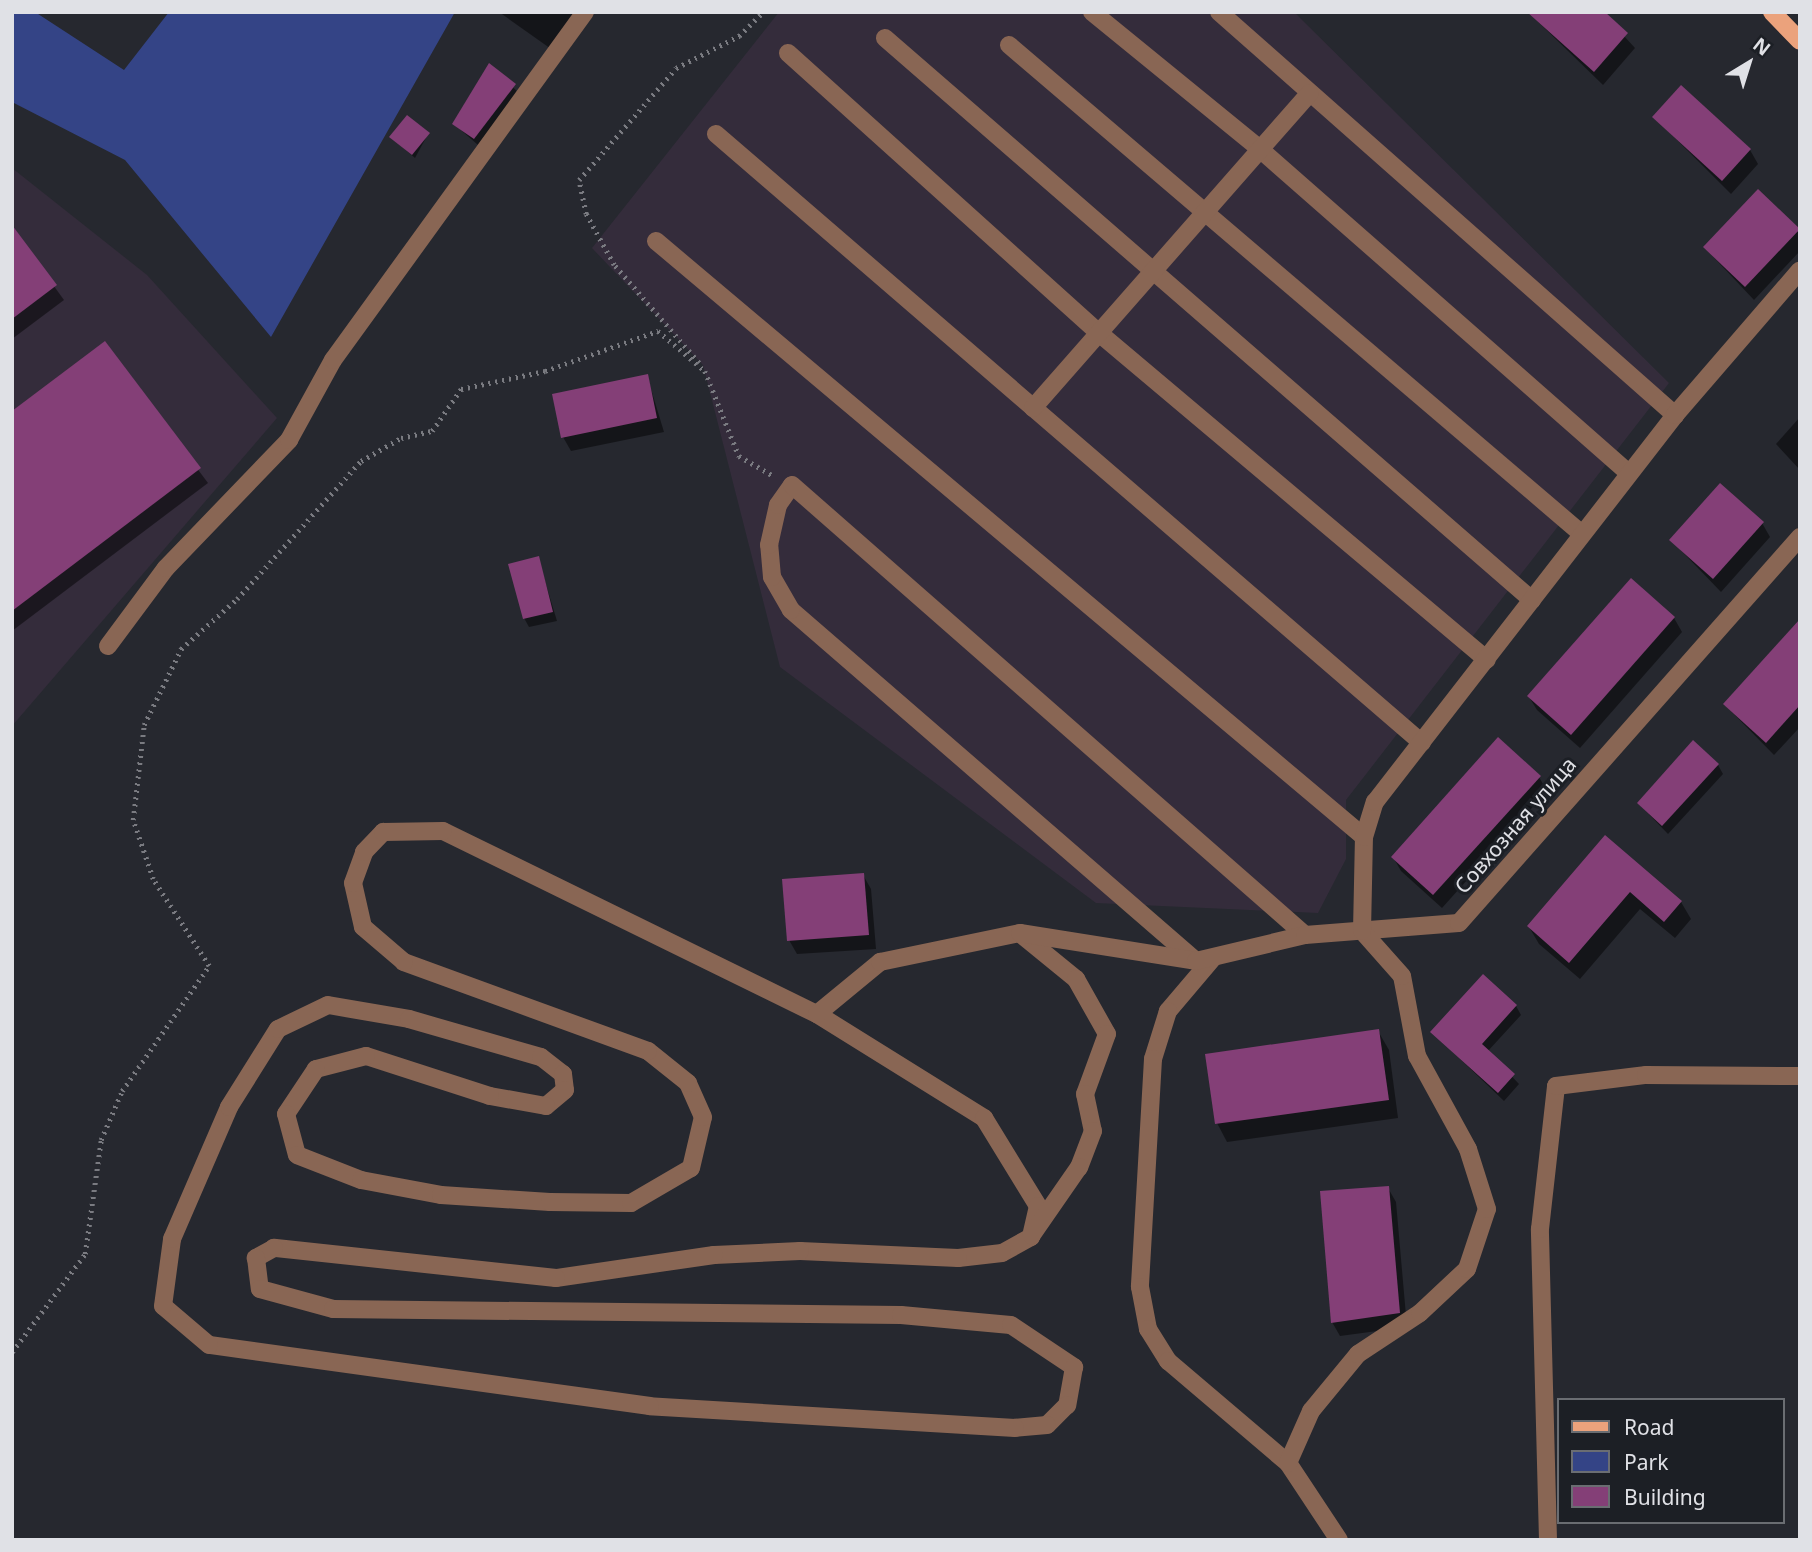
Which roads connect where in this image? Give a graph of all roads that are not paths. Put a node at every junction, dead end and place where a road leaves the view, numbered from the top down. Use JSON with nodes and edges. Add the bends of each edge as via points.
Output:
{"nodes":[{"id":1,"x":585,"y":12,"type":"edge"},
{"id":2,"x":1092,"y":12,"type":"edge"},
{"id":3,"x":1219,"y":12,"type":"edge"},
{"id":4,"x":1773,"y":12,"type":"edge"},
{"id":5,"x":885,"y":38,"type":"dead end"},
{"id":6,"x":1800,"y":41,"type":"edge"},
{"id":7,"x":1009,"y":45,"type":"dead end"},
{"id":8,"x":788,"y":52,"type":"dead end"},
{"id":9,"x":1310,"y":93,"type":"junction"},
{"id":10,"x":716,"y":134,"type":"dead end"},
{"id":11,"x":1261,"y":150,"type":"junction"},
{"id":12,"x":1202,"y":214,"type":"junction"},
{"id":13,"x":656,"y":241,"type":"dead end"},
{"id":14,"x":1800,"y":270,"type":"edge"},
{"id":15,"x":1156,"y":272,"type":"junction"},
{"id":16,"x":1099,"y":333,"type":"junction"},
{"id":17,"x":1033,"y":408,"type":"junction"},
{"id":18,"x":1675,"y":415,"type":"junction"},
{"id":19,"x":1629,"y":473,"type":"junction"},
{"id":20,"x":1582,"y":534,"type":"junction"},
{"id":21,"x":1800,"y":537,"type":"edge"},
{"id":22,"x":1532,"y":600,"type":"junction"},
{"id":23,"x":108,"y":646,"type":"dead end"},
{"id":24,"x":1487,"y":660,"type":"junction"},
{"id":25,"x":1422,"y":743,"type":"junction"},
{"id":26,"x":1364,"y":837,"type":"junction"},
{"id":27,"x":1362,"y":931,"type":"junction"},
{"id":28,"x":1020,"y":933,"type":"junction"},
{"id":29,"x":1305,"y":935,"type":"junction"},
{"id":30,"x":1223,"y":955,"type":"junction"},
{"id":31,"x":1196,"y":961,"type":"junction"},
{"id":32,"x":817,"y":1014,"type":"junction"},
{"id":33,"x":1800,"y":1076,"type":"edge"},
{"id":34,"x":1031,"y":1237,"type":"junction"},
{"id":35,"x":1287,"y":1463,"type":"junction"},
{"id":36,"x":1339,"y":1540,"type":"edge"},
{"id":37,"x":1548,"y":1540,"type":"edge"}],
"edges":[{"from":1,"to":23,"type":"street","via":[[333,359],[289,440],[166,568]]},
{"from":2,"to":11,"type":"street"},
{"from":3,"to":9,"type":"street"},
{"from":4,"to":6,"type":"main road"},
{"from":5,"to":15,"type":"street"},
{"from":7,"to":12,"type":"street"},
{"from":8,"to":16,"type":"street"},
{"from":9,"to":11,"type":"street"},
{"from":9,"to":18,"type":"street"},
{"from":10,"to":17,"type":"street"},
{"from":11,"to":12,"type":"street"},
{"from":11,"to":19,"type":"street"},
{"from":12,"to":15,"type":"street"},
{"from":12,"to":20,"type":"street"},
{"from":13,"to":26,"type":"street"},
{"from":14,"to":18,"type":"street"},
{"from":15,"to":16,"type":"street"},
{"from":15,"to":22,"type":"street"},
{"from":16,"to":17,"type":"street"},
{"from":16,"to":24,"type":"street"},
{"from":17,"to":25,"type":"street"},
{"from":18,"to":19,"type":"street"},
{"from":19,"to":20,"type":"street"},
{"from":20,"to":22,"type":"street"},
{"from":21,"to":27,"type":"street","name":"Совхозная улица","via":[[1459,923]]},
{"from":22,"to":24,"type":"street"},
{"from":24,"to":25,"type":"street"},
{"from":25,"to":26,"type":"street","via":[[1375,802]]},
{"from":26,"to":27,"type":"street"},
{"from":27,"to":29,"type":"street","name":"Совхозная улица"},
{"from":27,"to":35,"type":"street","via":[[1402,976],[1417,1056],[1468,1149],[1486,1209],[1467,1269],[1420,1313],[1357,1354],[1311,1412]]},
{"from":28,"to":31,"type":"street","name":"Совхозная улица"},
{"from":28,"to":32,"type":"street","name":"Совхозная улица","via":[[880,962]]},
{"from":28,"to":34,"type":"street","via":[[1076,979],[1107,1034],[1084,1094],[1093,1131],[1079,1167]]},
{"from":29,"to":30,"type":"street","name":"Совхозная улица"},
{"from":29,"to":31,"type":"street","via":[[792,485],[778,505],[769,545],[772,577],[790,610]]},
{"from":30,"to":31,"type":"street","name":"Совхозная улица"},
{"from":30,"to":35,"type":"street","via":[[1210,958],[1168,1011],[1153,1059],[1140,1287],[1148,1329],[1168,1361]]},
{"from":32,"to":34,"type":"street","via":[[984,1118],[1038,1206]]},
{"from":32,"to":34,"type":"street","via":[[443,831],[383,832],[364,852],[353,883],[363,927],[404,962],[648,1051],[688,1083],[703,1117],[691,1168],[631,1203],[550,1202],[427,1193],[361,1180],[297,1155],[286,1114],[316,1069],[366,1056],[534,1104],[546,1106],[565,1090],[563,1074],[541,1057],[409,1019],[327,1004],[278,1029],[229,1107],[172,1239],[163,1306],[209,1345],[650,1406],[1014,1428],[1047,1425],[1066,1405],[1074,1367],[1011,1325],[901,1315],[333,1309],[260,1289],[256,1258],[274,1248],[556,1278],[714,1255],[800,1251],[958,1258],[1002,1253]]},
{"from":33,"to":37,"type":"street","via":[[1646,1075],[1556,1086],[1540,1229]]},
{"from":35,"to":36,"type":"street"}]}
